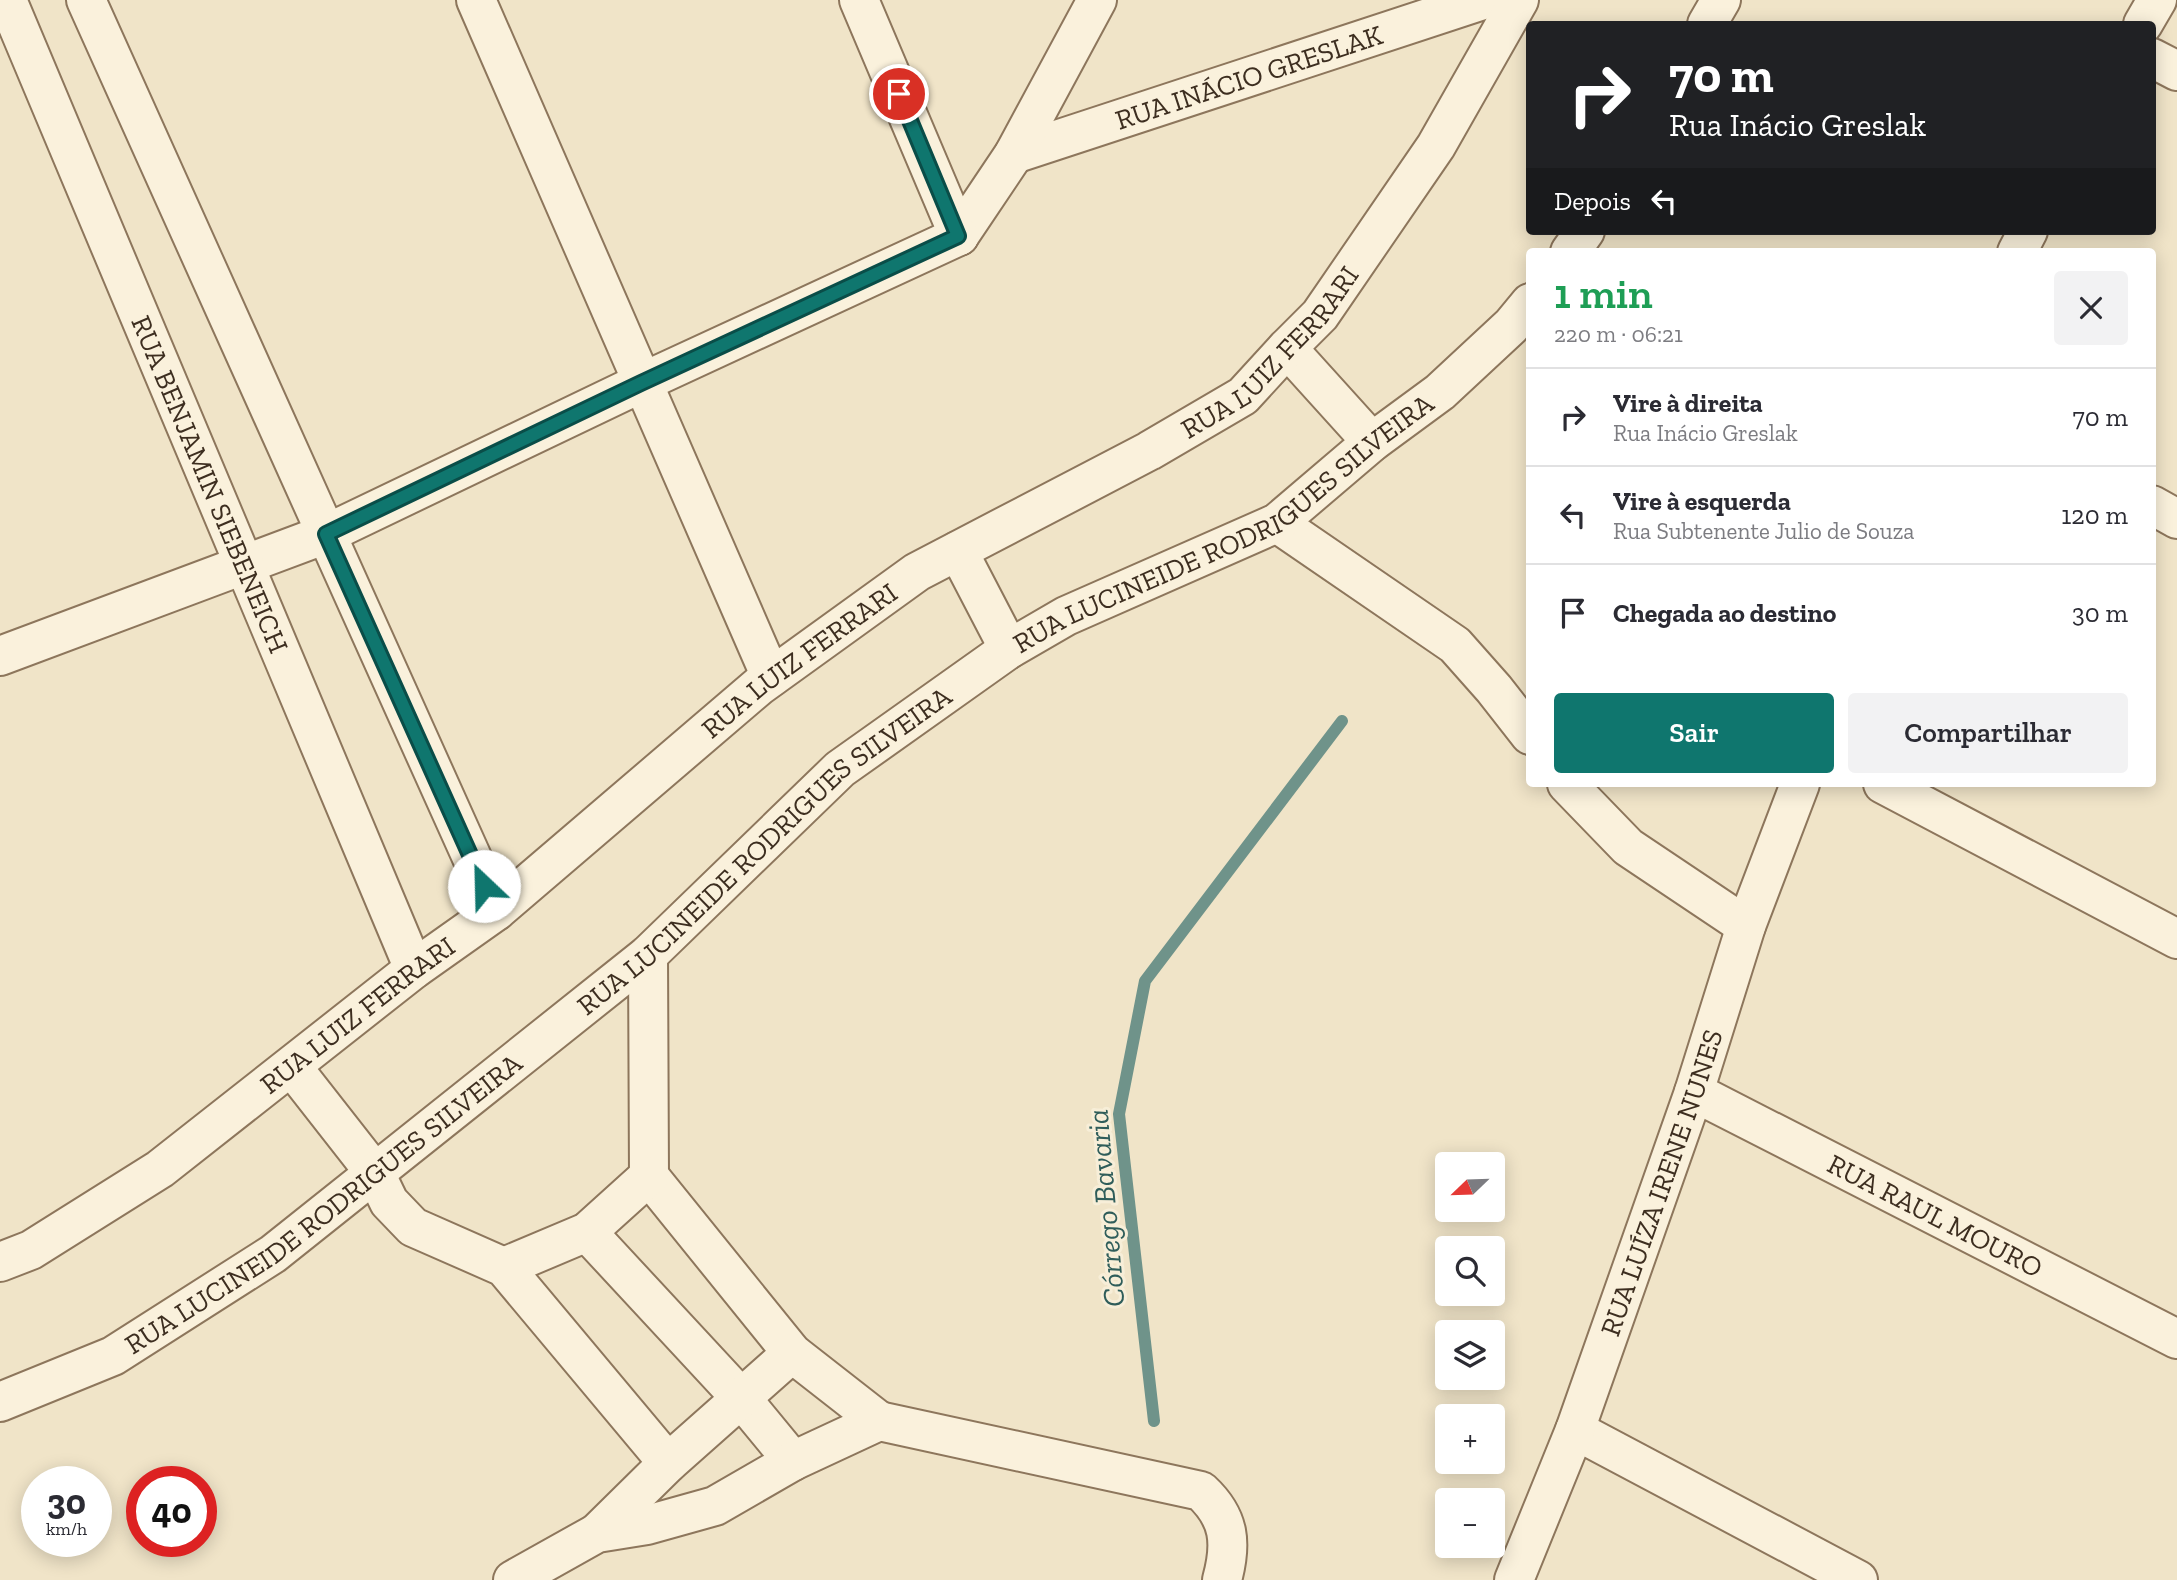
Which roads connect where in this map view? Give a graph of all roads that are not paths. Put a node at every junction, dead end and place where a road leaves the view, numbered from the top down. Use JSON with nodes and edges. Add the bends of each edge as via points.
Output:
{"nodes":[{"id":1,"x":7,"y":0,"type":"edge"},
{"id":2,"x":86,"y":0,"type":"edge"},
{"id":3,"x":476,"y":0,"type":"edge"},
{"id":4,"x":859,"y":0,"type":"edge"},
{"id":5,"x":1097,"y":0,"type":"edge"},
{"id":6,"x":1483,"y":0,"type":"edge"},
{"id":7,"x":1519,"y":0,"type":"edge"},
{"id":8,"x":1721,"y":0,"type":"edge"},
{"id":9,"x":2157,"y":0,"type":"edge"},
{"id":10,"x":1709,"y":21,"type":"edge"},
{"id":11,"x":2145,"y":21,"type":"edge"},
{"id":12,"x":2156,"y":60,"type":"edge"},
{"id":13,"x":2177,"y":71,"type":"edge"},
{"id":14,"x":1014,"y":154,"type":"junction"},
{"id":15,"x":958,"y":236,"type":"junction"},
{"id":16,"x":1526,"y":308,"type":"edge"},
{"id":17,"x":1287,"y":348,"type":"junction"},
{"id":18,"x":641,"y":383,"type":"junction"},
{"id":19,"x":1372,"y":442,"type":"junction"},
{"id":20,"x":2156,"y":507,"type":"edge"},
{"id":21,"x":2177,"y":519,"type":"edge"},
{"id":22,"x":1277,"y":523,"type":"junction"},
{"id":23,"x":326,"y":534,"type":"junction"},
{"id":24,"x":958,"y":551,"type":"junction"},
{"id":25,"x":245,"y":565,"type":"junction"},
{"id":26,"x":1009,"y":649,"type":"junction"},
{"id":27,"x":0,"y":656,"type":"edge"},
{"id":28,"x":771,"y":677,"type":"junction"},
{"id":29,"x":1526,"y":730,"type":"edge"},
{"id":30,"x":1570,"y":787,"type":"edge"},
{"id":31,"x":1799,"y":787,"type":"edge"},
{"id":32,"x":1889,"y":787,"type":"edge"},
{"id":33,"x":496,"y":911,"type":"junction"},
{"id":34,"x":1745,"y":926,"type":"junction"},
{"id":35,"x":2177,"y":939,"type":"edge"},
{"id":36,"x":649,"y":956,"type":"junction"},
{"id":37,"x":414,"y":969,"type":"junction"},
{"id":38,"x":292,"y":1067,"type":"junction"},
{"id":39,"x":1694,"y":1092,"type":"junction"},
{"id":40,"x":375,"y":1173,"type":"junction"},
{"id":41,"x":649,"y":1176,"type":"junction"},
{"id":42,"x":587,"y":1232,"type":"junction"},
{"id":43,"x":0,"y":1262,"type":"edge"},
{"id":44,"x":504,"y":1267,"type":"junction"},
{"id":45,"x":2177,"y":1339,"type":"edge"},
{"id":46,"x":792,"y":1353,"type":"junction"},
{"id":47,"x":741,"y":1398,"type":"junction"},
{"id":48,"x":0,"y":1402,"type":"edge"},
{"id":49,"x":879,"y":1421,"type":"junction"},
{"id":50,"x":1575,"y":1430,"type":"junction"},
{"id":51,"x":793,"y":1461,"type":"junction"},
{"id":52,"x":668,"y":1463,"type":"junction"},
{"id":53,"x":597,"y":1533,"type":"junction"},
{"id":54,"x":513,"y":1580,"type":"edge"},
{"id":55,"x":1222,"y":1580,"type":"edge"},
{"id":56,"x":1514,"y":1580,"type":"edge"},
{"id":57,"x":1858,"y":1580,"type":"edge"}],
"edges":[{"from":1,"to":25,"type":"street","name":"RUA BENJAMIN SIEBENEICH"},
{"from":2,"to":23,"type":"street"},
{"from":3,"to":18,"type":"street"},
{"from":4,"to":15,"type":"street"},
{"from":5,"to":14,"type":"street"},
{"from":6,"to":14,"type":"street","name":"RUA INÁCIO GRESLAK"},
{"from":7,"to":17,"type":"street","name":"RUA LUIZ FERRARI","via":[[1436,145],[1320,316]]},
{"from":8,"to":10,"type":"street"},
{"from":9,"to":11,"type":"street"},
{"from":12,"to":13,"type":"street"},
{"from":14,"to":15,"type":"street"},
{"from":15,"to":18,"type":"street"},
{"from":16,"to":19,"type":"street","name":"RUA LUCINEIDE RODRIGUES SILVEIRA","via":[[1440,392]]},
{"from":17,"to":19,"type":"street"},
{"from":17,"to":24,"type":"street","name":"RUA LUIZ FERRARI","via":[[1243,396]]},
{"from":18,"to":23,"type":"street"},
{"from":18,"to":28,"type":"street"},
{"from":19,"to":22,"type":"street","name":"RUA LUCINEIDE RODRIGUES SILVEIRA"},
{"from":20,"to":21,"type":"street"},
{"from":22,"to":26,"type":"street","name":"RUA LUCINEIDE RODRIGUES SILVEIRA","via":[[1066,616]]},
{"from":22,"to":29,"type":"street","via":[[1455,645]]},
{"from":23,"to":25,"type":"street"},
{"from":23,"to":33,"type":"street"},
{"from":24,"to":26,"type":"street"},
{"from":24,"to":28,"type":"street","name":"RUA LUIZ FERRARI","via":[[917,572]]},
{"from":25,"to":27,"type":"street"},
{"from":25,"to":37,"type":"street","name":"RUA BENJAMIN SIEBENEICH"},
{"from":26,"to":36,"type":"street","name":"RUA LUCINEIDE RODRIGUES SILVEIRA","via":[[840,769]]},
{"from":28,"to":33,"type":"street","name":"RUA LUIZ FERRARI"},
{"from":30,"to":34,"type":"street","via":[[1628,847]]},
{"from":31,"to":34,"type":"street","name":"RUA LUÍZA IRENE NUNES"},
{"from":32,"to":35,"type":"street"},
{"from":33,"to":37,"type":"street","name":"RUA LUIZ FERRARI"},
{"from":34,"to":39,"type":"street","name":"RUA LUÍZA IRENE NUNES"},
{"from":36,"to":40,"type":"street","name":"RUA LUCINEIDE RODRIGUES SILVEIRA"},
{"from":36,"to":41,"type":"street"},
{"from":37,"to":38,"type":"street","name":"RUA LUIZ FERRARI"},
{"from":38,"to":40,"type":"street"},
{"from":38,"to":43,"type":"street","name":"RUA LUIZ FERRARI","via":[[160,1169],[31,1250]]},
{"from":39,"to":45,"type":"street","name":"RUA RAUL MOURO"},
{"from":39,"to":50,"type":"street","name":"RUA LUÍZA IRENE NUNES"},
{"from":40,"to":44,"type":"street","via":[[389,1202],[413,1227]]},
{"from":40,"to":48,"type":"street","name":"RUA LUCINEIDE RODRIGUES SILVEIRA","via":[[272,1254],[113,1356]]},
{"from":41,"to":42,"type":"street"},
{"from":41,"to":46,"type":"street"},
{"from":42,"to":44,"type":"street"},
{"from":42,"to":47,"type":"street"},
{"from":44,"to":52,"type":"street"},
{"from":46,"to":47,"type":"street"},
{"from":46,"to":49,"type":"street"},
{"from":47,"to":51,"type":"street"},
{"from":47,"to":52,"type":"street"},
{"from":49,"to":51,"type":"street"},
{"from":49,"to":55,"type":"street","via":[[1201,1491],[1217,1506],[1226,1527],[1228,1560]]},
{"from":50,"to":56,"type":"street","name":"RUA LUÍZA IRENE NUNES"},
{"from":50,"to":57,"type":"street"},
{"from":51,"to":53,"type":"street","via":[[715,1506]]},
{"from":52,"to":53,"type":"street"},
{"from":53,"to":54,"type":"street"}]}
